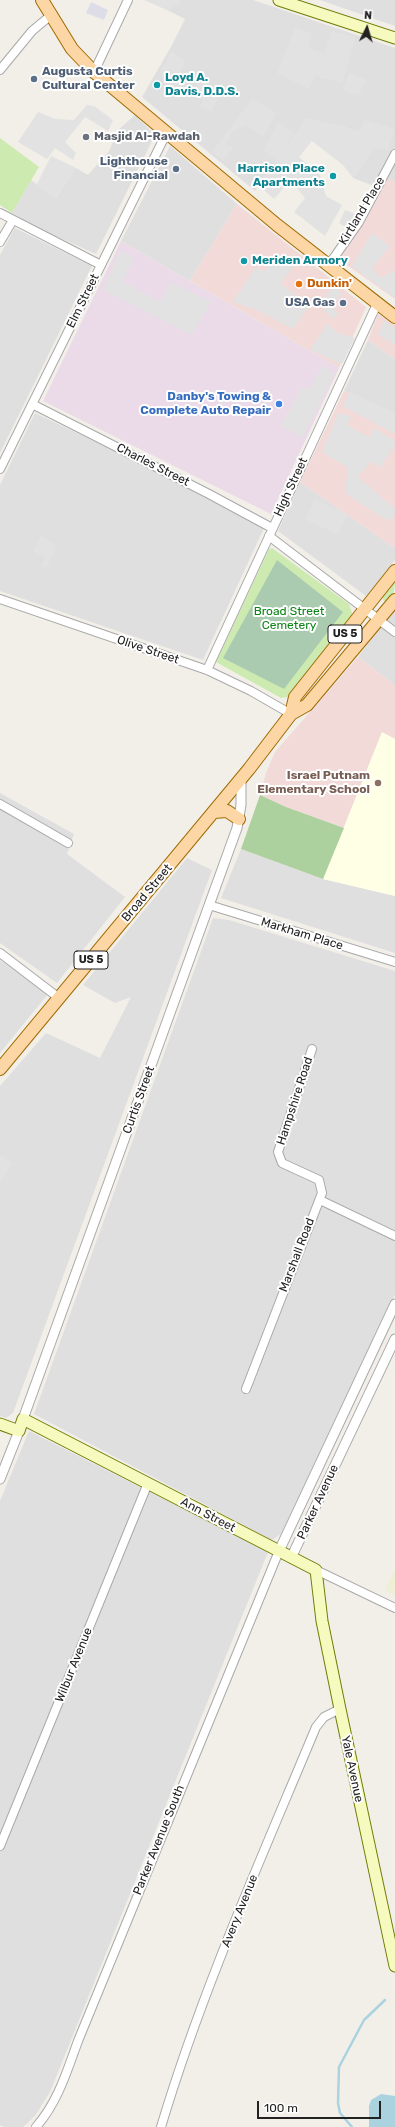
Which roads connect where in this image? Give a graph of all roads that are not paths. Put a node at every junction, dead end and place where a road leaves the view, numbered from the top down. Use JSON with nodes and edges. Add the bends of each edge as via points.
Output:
{"nodes":[{"id":1,"x":42,"y":0,"type":"edge"},
{"id":2,"x":128,"y":0,"type":"edge"},
{"id":3,"x":279,"y":0,"type":"edge"},
{"id":4,"x":50,"y":16,"type":"junction"},
{"id":5,"x":395,"y":38,"type":"edge"},
{"id":6,"x":0,"y":70,"type":"edge"},
{"id":7,"x":94,"y":72,"type":"junction"},
{"id":8,"x":166,"y":134,"type":"junction"},
{"id":9,"x":395,"y":154,"type":"edge"},
{"id":10,"x":0,"y":213,"type":"edge"},
{"id":11,"x":13,"y":220,"type":"junction"},
{"id":12,"x":0,"y":242,"type":"edge"},
{"id":13,"x":101,"y":265,"type":"junction"},
{"id":14,"x":328,"y":266,"type":"junction"},
{"id":15,"x":377,"y":304,"type":"junction"},
{"id":16,"x":395,"y":316,"type":"edge"},
{"id":17,"x":32,"y":404,"type":"junction"},
{"id":18,"x":0,"y":469,"type":"edge"},
{"id":19,"x":272,"y":528,"type":"junction"},
{"id":20,"x":269,"y":536,"type":"junction"},
{"id":21,"x":395,"y":571,"type":"edge"},
{"id":22,"x":0,"y":599,"type":"edge"},
{"id":23,"x":395,"y":600,"type":"edge"},
{"id":24,"x":365,"y":609,"type":"junction"},
{"id":25,"x":379,"y":619,"type":"junction"},
{"id":26,"x":395,"y":632,"type":"edge"},
{"id":27,"x":208,"y":670,"type":"junction"},
{"id":28,"x":291,"y":714,"type":"junction"},
{"id":29,"x":241,"y":779,"type":"junction"},
{"id":30,"x":0,"y":804,"type":"edge"},
{"id":31,"x":214,"y":812,"type":"junction"},
{"id":32,"x":239,"y":819,"type":"junction"},
{"id":33,"x":68,"y":843,"type":"dead end"},
{"id":34,"x":209,"y":905,"type":"junction"},
{"id":35,"x":0,"y":952,"type":"edge"},
{"id":36,"x":395,"y":962,"type":"edge"},
{"id":37,"x":59,"y":998,"type":"junction"},
{"id":38,"x":312,"y":1049,"type":"dead end"},
{"id":39,"x":0,"y":1069,"type":"edge"},
{"id":40,"x":320,"y":1200,"type":"junction"},
{"id":41,"x":395,"y":1236,"type":"edge"},
{"id":42,"x":395,"y":1304,"type":"edge"},
{"id":43,"x":378,"y":1340,"type":"junction"},
{"id":44,"x":393,"y":1343,"type":"edge"},
{"id":45,"x":246,"y":1389,"type":"dead end"},
{"id":46,"x":23,"y":1419,"type":"junction"},
{"id":47,"x":0,"y":1424,"type":"edge"},
{"id":48,"x":19,"y":1431,"type":"junction"},
{"id":49,"x":331,"y":1440,"type":"junction"},
{"id":50,"x":344,"y":1447,"type":"junction"},
{"id":51,"x":0,"y":1479,"type":"edge"},
{"id":52,"x":148,"y":1483,"type":"junction"},
{"id":53,"x":279,"y":1551,"type":"junction"},
{"id":54,"x":292,"y":1558,"type":"junction"},
{"id":55,"x":316,"y":1570,"type":"junction"},
{"id":56,"x":395,"y":1608,"type":"edge"},
{"id":57,"x":340,"y":1710,"type":"junction"},
{"id":58,"x":0,"y":1846,"type":"edge"},
{"id":59,"x":395,"y":1966,"type":"edge"},
{"id":60,"x":36,"y":2127,"type":"edge"},
{"id":61,"x":161,"y":2127,"type":"edge"}],
"edges":[{"from":1,"to":4,"type":"main road"},
{"from":2,"to":7,"type":"street"},
{"from":3,"to":5,"type":"main road"},
{"from":4,"to":6,"type":"street","via":[[32,31]]},
{"from":4,"to":7,"type":"main road","via":[[72,49]]},
{"from":7,"to":8,"type":"main road"},
{"from":8,"to":13,"type":"street","name":"Elm Street"},
{"from":8,"to":14,"type":"main road"},
{"from":9,"to":14,"type":"street","name":"Kirtland Place","via":[[359,222]]},
{"from":10,"to":11,"type":"street"},
{"from":11,"to":12,"type":"street"},
{"from":11,"to":13,"type":"street"},
{"from":13,"to":17,"type":"street","name":"Elm Street"},
{"from":14,"to":15,"type":"main road"},
{"from":15,"to":16,"type":"main road"},
{"from":15,"to":19,"type":"street","name":"High Street"},
{"from":17,"to":18,"type":"street","name":"Elm Street"},
{"from":17,"to":19,"type":"street","name":"Charles Street"},
{"from":19,"to":20,"type":"street","name":"High Street"},
{"from":20,"to":24,"type":"street"},
{"from":20,"to":27,"type":"street","name":"High Street"},
{"from":21,"to":24,"type":"main road","name":"Broad Street","number":"US 5"},
{"from":22,"to":27,"type":"street","name":"Olive Street"},
{"from":23,"to":25,"type":"main road","name":"Broad Street","number":"US 5"},
{"from":24,"to":25,"type":"street"},
{"from":24,"to":28,"type":"main road","name":"Broad Street","number":"US 5","via":[[295,696]]},
{"from":25,"to":26,"type":"street"},
{"from":25,"to":28,"type":"main road","name":"Broad Street","number":"US 5","via":[[307,705]]},
{"from":27,"to":28,"type":"street","name":"Olive Street"},
{"from":28,"to":29,"type":"main road","name":"Broad Street","number":"US 5"},
{"from":29,"to":31,"type":"main road","name":"Broad Street","number":"US 5"},
{"from":29,"to":32,"type":"street","name":"Curtis Street","via":[[242,800]]},
{"from":30,"to":33,"type":"street"},
{"from":31,"to":32,"type":"main road","via":[[227,811]]},
{"from":31,"to":37,"type":"main road","name":"Broad Street","number":"US 5"},
{"from":32,"to":34,"type":"street","name":"Curtis Street"},
{"from":34,"to":36,"type":"street","name":"Markham Place"},
{"from":34,"to":46,"type":"street","name":"Curtis Street"},
{"from":35,"to":37,"type":"street"},
{"from":37,"to":39,"type":"main road","name":"Broad Street","number":"US 5"},
{"from":38,"to":40,"type":"street","name":"Hampshire Road","via":[[278,1152],[282,1163],[319,1180],[322,1193]]},
{"from":40,"to":41,"type":"street"},
{"from":40,"to":45,"type":"street","name":"Marshall Road"},
{"from":42,"to":43,"type":"street","name":"Parker Avenue"},
{"from":43,"to":44,"type":"street","name":"Parker Avenue"},
{"from":43,"to":49,"type":"street","name":"Parker Avenue"},
{"from":44,"to":50,"type":"street","name":"Parker Avenue"},
{"from":46,"to":48,"type":"main road"},
{"from":46,"to":52,"type":"main road","name":"Ann Street"},
{"from":47,"to":48,"type":"main road"},
{"from":48,"to":51,"type":"street"},
{"from":49,"to":50,"type":"street"},
{"from":49,"to":53,"type":"street","name":"Parker Avenue"},
{"from":50,"to":54,"type":"street","name":"Parker Avenue"},
{"from":52,"to":53,"type":"main road","name":"Ann Street"},
{"from":52,"to":58,"type":"street","name":"Wilbur Avenue"},
{"from":53,"to":54,"type":"main road","name":"Ann Street"},
{"from":53,"to":60,"type":"street","name":"Parker Avenue South","via":[[57,2096],[46,2116]]},
{"from":54,"to":55,"type":"main road","name":"Ann Street"},
{"from":55,"to":56,"type":"street","name":"Ann Street"},
{"from":55,"to":57,"type":"main road","name":"Yale Avenue","via":[[322,1621]]},
{"from":57,"to":59,"type":"main road","name":"Yale Avenue"},
{"from":57,"to":61,"type":"street","name":"Avery Avenue","via":[[324,1716],[316,1727],[199,2009]]}]}
